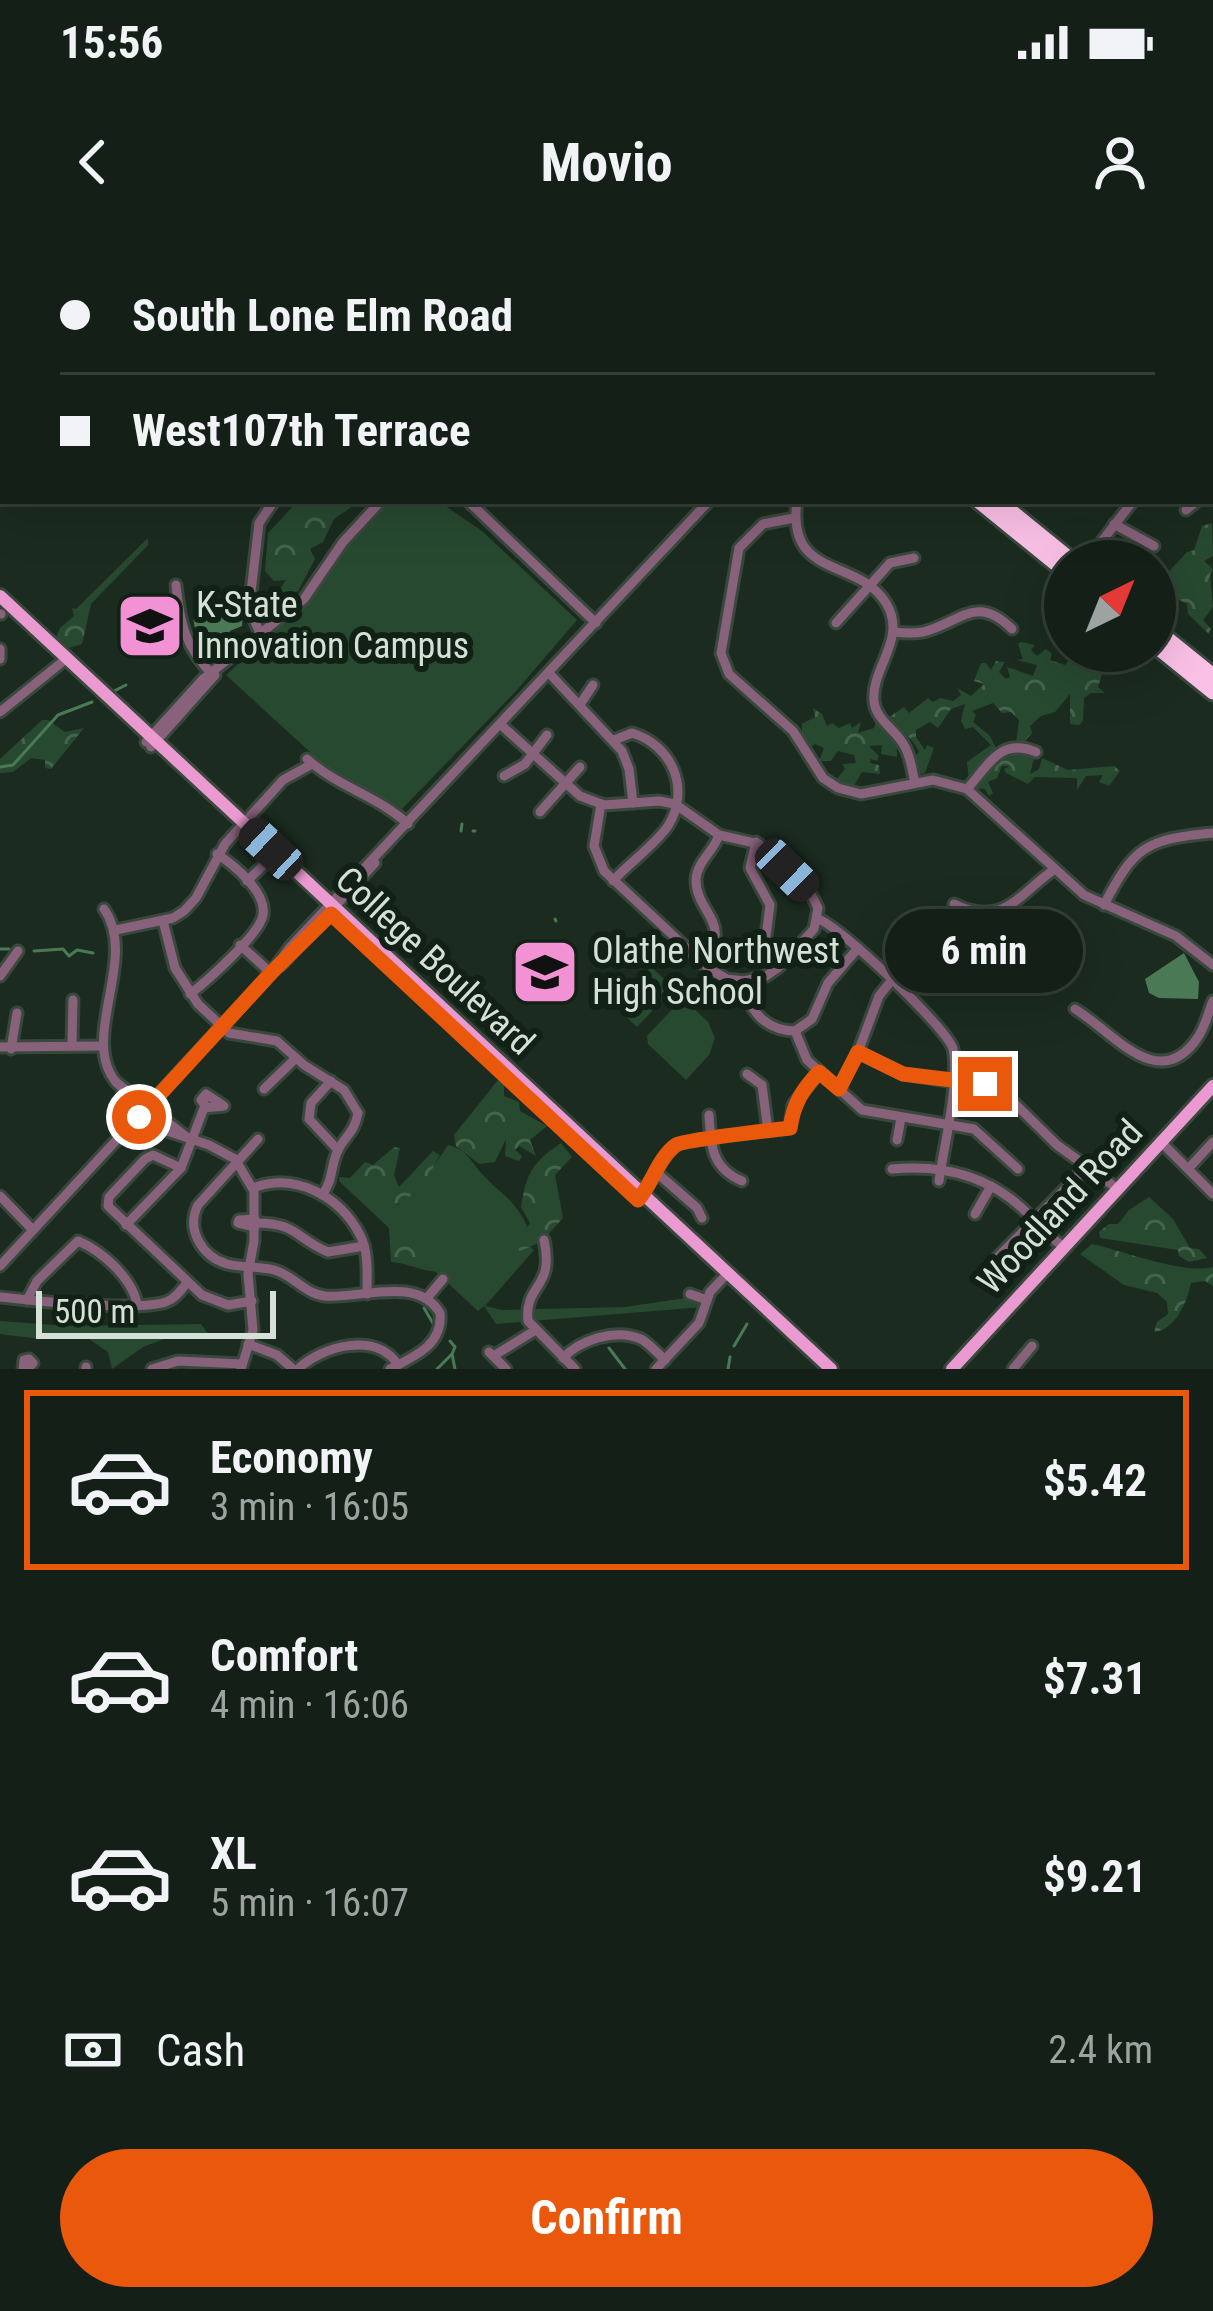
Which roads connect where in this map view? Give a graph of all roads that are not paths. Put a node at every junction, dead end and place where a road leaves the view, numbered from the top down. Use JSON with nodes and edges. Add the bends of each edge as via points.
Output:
{"nodes":[{"id":1,"x":272,"y":504,"type":"edge"},
{"id":2,"x":378,"y":504,"type":"edge"},
{"id":3,"x":471,"y":504,"type":"edge"},
{"id":4,"x":706,"y":504,"type":"edge"},
{"id":5,"x":796,"y":504,"type":"edge"},
{"id":6,"x":983,"y":504,"type":"edge"},
{"id":7,"x":1002,"y":504,"type":"edge"},
{"id":8,"x":1130,"y":504,"type":"edge"},
{"id":9,"x":1193,"y":504,"type":"edge"},
{"id":10,"x":1186,"y":510,"type":"dead end"},
{"id":11,"x":794,"y":518,"type":"junction"},
{"id":12,"x":1114,"y":524,"type":"junction"},
{"id":13,"x":1046,"y":540,"type":"edge"},
{"id":14,"x":1105,"y":540,"type":"edge"},
{"id":15,"x":1143,"y":540,"type":"edge"},
{"id":16,"x":1044,"y":555,"type":"edge"},
{"id":17,"x":914,"y":558,"type":"dead end"},
{"id":18,"x":176,"y":585,"type":"dead end"},
{"id":19,"x":869,"y":587,"type":"junction"},
{"id":20,"x":2,"y":609,"type":"edge"},
{"id":21,"x":597,"y":622,"type":"junction"},
{"id":22,"x":836,"y":623,"type":"dead end"},
{"id":23,"x":1012,"y":629,"type":"dead end"},
{"id":24,"x":893,"y":632,"type":"junction"},
{"id":25,"x":263,"y":633,"type":"junction"},
{"id":26,"x":1176,"y":646,"type":"edge"},
{"id":27,"x":0,"y":650,"type":"edge"},
{"id":28,"x":0,"y":659,"type":"edge"},
{"id":29,"x":1176,"y":662,"type":"edge"},
{"id":30,"x":61,"y":663,"type":"junction"},
{"id":31,"x":214,"y":673,"type":"junction"},
{"id":32,"x":550,"y":673,"type":"junction"},
{"id":33,"x":1213,"y":676,"type":"edge"},
{"id":34,"x":593,"y":686,"type":"dead end"},
{"id":35,"x":1213,"y":692,"type":"edge"},
{"id":36,"x":581,"y":704,"type":"junction"},
{"id":37,"x":0,"y":712,"type":"edge"},
{"id":38,"x":501,"y":725,"type":"junction"},
{"id":39,"x":547,"y":735,"type":"dead end"},
{"id":40,"x":614,"y":740,"type":"junction"},
{"id":41,"x":151,"y":742,"type":"junction"},
{"id":42,"x":1036,"y":752,"type":"dead end"},
{"id":43,"x":533,"y":755,"type":"junction"},
{"id":44,"x":580,"y":767,"type":"dead end"},
{"id":45,"x":505,"y":776,"type":"dead end"},
{"id":46,"x":915,"y":783,"type":"junction"},
{"id":47,"x":565,"y":785,"type":"junction"},
{"id":48,"x":967,"y":790,"type":"junction"},
{"id":49,"x":866,"y":794,"type":"junction"},
{"id":50,"x":633,"y":803,"type":"junction"},
{"id":51,"x":601,"y":804,"type":"junction"},
{"id":52,"x":676,"y":805,"type":"junction"},
{"id":53,"x":866,"y":810,"type":"dead end"},
{"id":54,"x":540,"y":812,"type":"dead end"},
{"id":55,"x":242,"y":826,"type":"junction"},
{"id":56,"x":407,"y":826,"type":"junction"},
{"id":57,"x":1213,"y":833,"type":"edge"},
{"id":58,"x":719,"y":836,"type":"junction"},
{"id":59,"x":594,"y":841,"type":"junction"},
{"id":60,"x":577,"y":842,"type":"dead end"},
{"id":61,"x":756,"y":842,"type":"junction"},
{"id":62,"x":218,"y":854,"type":"junction"},
{"id":63,"x":271,"y":858,"type":"junction"},
{"id":64,"x":1054,"y":869,"type":"junction"},
{"id":65,"x":247,"y":880,"type":"junction"},
{"id":66,"x":613,"y":881,"type":"junction"},
{"id":67,"x":954,"y":904,"type":"dead end"},
{"id":68,"x":1104,"y":905,"type":"junction"},
{"id":69,"x":104,"y":909,"type":"dead end"},
{"id":70,"x":330,"y":909,"type":"junction"},
{"id":71,"x":163,"y":920,"type":"junction"},
{"id":72,"x":818,"y":920,"type":"junction"},
{"id":73,"x":116,"y":930,"type":"junction"},
{"id":74,"x":240,"y":945,"type":"junction"},
{"id":75,"x":18,"y":951,"type":"dead end"},
{"id":76,"x":863,"y":952,"type":"junction"},
{"id":77,"x":700,"y":961,"type":"junction"},
{"id":78,"x":1213,"y":965,"type":"edge"},
{"id":79,"x":774,"y":970,"type":"junction"},
{"id":80,"x":271,"y":972,"type":"junction"},
{"id":81,"x":0,"y":976,"type":"edge"},
{"id":82,"x":744,"y":981,"type":"junction"},
{"id":83,"x":891,"y":981,"type":"junction"},
{"id":84,"x":190,"y":994,"type":"junction"},
{"id":85,"x":73,"y":1000,"type":"dead end"},
{"id":86,"x":1213,"y":1001,"type":"edge"},
{"id":87,"x":1075,"y":1009,"type":"dead end"},
{"id":88,"x":17,"y":1013,"type":"dead end"},
{"id":89,"x":221,"y":1027,"type":"junction"},
{"id":90,"x":795,"y":1031,"type":"junction"},
{"id":91,"x":237,"y":1036,"type":"junction"},
{"id":92,"x":71,"y":1044,"type":"junction"},
{"id":93,"x":102,"y":1046,"type":"junction"},
{"id":94,"x":5,"y":1048,"type":"edge"},
{"id":95,"x":233,"y":1049,"type":"dead end"},
{"id":96,"x":858,"y":1052,"type":"junction"},
{"id":97,"x":902,"y":1057,"type":"dead end"},
{"id":98,"x":296,"y":1058,"type":"junction"},
{"id":99,"x":899,"y":1073,"type":"junction"},
{"id":100,"x":746,"y":1074,"type":"dead end"},
{"id":101,"x":823,"y":1075,"type":"junction"},
{"id":102,"x":952,"y":1080,"type":"junction"},
{"id":103,"x":331,"y":1081,"type":"junction"},
{"id":104,"x":264,"y":1089,"type":"dead end"},
{"id":105,"x":839,"y":1089,"type":"junction"},
{"id":106,"x":1213,"y":1091,"type":"edge"},
{"id":107,"x":206,"y":1106,"type":"dead end"},
{"id":108,"x":145,"y":1110,"type":"junction"},
{"id":109,"x":709,"y":1115,"type":"dead end"},
{"id":110,"x":901,"y":1118,"type":"junction"},
{"id":111,"x":946,"y":1125,"type":"junction"},
{"id":112,"x":768,"y":1131,"type":"junction"},
{"id":113,"x":190,"y":1139,"type":"junction"},
{"id":114,"x":259,"y":1139,"type":"dead end"},
{"id":115,"x":710,"y":1139,"type":"junction"},
{"id":116,"x":897,"y":1140,"type":"dead end"},
{"id":117,"x":1213,"y":1142,"type":"edge"},
{"id":118,"x":1164,"y":1144,"type":"junction"},
{"id":119,"x":338,"y":1150,"type":"junction"},
{"id":120,"x":238,"y":1162,"type":"junction"},
{"id":121,"x":1084,"y":1164,"type":"junction"},
{"id":122,"x":181,"y":1168,"type":"junction"},
{"id":123,"x":940,"y":1168,"type":"junction"},
{"id":124,"x":1188,"y":1168,"type":"junction"},
{"id":125,"x":892,"y":1169,"type":"dead end"},
{"id":126,"x":1018,"y":1169,"type":"dead end"},
{"id":127,"x":658,"y":1173,"type":"junction"},
{"id":128,"x":742,"y":1181,"type":"dead end"},
{"id":129,"x":939,"y":1181,"type":"dead end"},
{"id":130,"x":992,"y":1186,"type":"junction"},
{"id":131,"x":253,"y":1188,"type":"junction"},
{"id":132,"x":1118,"y":1189,"type":"junction"},
{"id":133,"x":1213,"y":1194,"type":"edge"},
{"id":134,"x":322,"y":1195,"type":"junction"},
{"id":135,"x":640,"y":1198,"type":"junction"},
{"id":136,"x":3,"y":1199,"type":"edge"},
{"id":137,"x":975,"y":1214,"type":"dead end"},
{"id":138,"x":702,"y":1218,"type":"dead end"},
{"id":139,"x":1034,"y":1219,"type":"junction"},
{"id":140,"x":255,"y":1223,"type":"junction"},
{"id":141,"x":127,"y":1225,"type":"junction"},
{"id":142,"x":35,"y":1228,"type":"junction"},
{"id":143,"x":544,"y":1240,"type":"dead end"},
{"id":144,"x":364,"y":1246,"type":"junction"},
{"id":145,"x":1065,"y":1247,"type":"junction"},
{"id":146,"x":992,"y":1262,"type":"dead end"},
{"id":147,"x":0,"y":1266,"type":"edge"},
{"id":148,"x":248,"y":1266,"type":"junction"},
{"id":149,"x":725,"y":1276,"type":"junction"},
{"id":150,"x":443,"y":1279,"type":"dead end"},
{"id":151,"x":188,"y":1283,"type":"junction"},
{"id":152,"x":367,"y":1294,"type":"junction"},
{"id":153,"x":689,"y":1294,"type":"dead end"},
{"id":154,"x":0,"y":1298,"type":"edge"},
{"id":155,"x":427,"y":1298,"type":"junction"},
{"id":156,"x":28,"y":1300,"type":"junction"},
{"id":157,"x":707,"y":1300,"type":"junction"},
{"id":158,"x":252,"y":1301,"type":"junction"},
{"id":159,"x":137,"y":1303,"type":"junction"},
{"id":160,"x":534,"y":1331,"type":"junction"},
{"id":161,"x":248,"y":1344,"type":"junction"},
{"id":162,"x":1032,"y":1346,"type":"dead end"},
{"id":163,"x":563,"y":1358,"type":"junction"},
{"id":164,"x":660,"y":1364,"type":"edge"},
{"id":165,"x":242,"y":1367,"type":"edge"},
{"id":166,"x":394,"y":1367,"type":"edge"},
{"id":167,"x":152,"y":1369,"type":"edge"},
{"id":168,"x":296,"y":1369,"type":"edge"},
{"id":169,"x":506,"y":1369,"type":"edge"},
{"id":170,"x":575,"y":1369,"type":"edge"},
{"id":171,"x":820,"y":1369,"type":"edge"},
{"id":172,"x":831,"y":1369,"type":"edge"},
{"id":173,"x":957,"y":1369,"type":"edge"},
{"id":174,"x":1013,"y":1369,"type":"edge"}],
"edges":[{"from":1,"to":25,"type":"street","via":[[259,523],[249,609]]},
{"from":2,"to":25,"type":"street","via":[[305,598]]},
{"from":3,"to":21,"type":"street"},
{"from":4,"to":21,"type":"street"},
{"from":5,"to":11,"type":"street"},
{"from":6,"to":16,"type":"highway"},
{"from":7,"to":13,"type":"highway"},
{"from":8,"to":12,"type":"street"},
{"from":9,"to":10,"type":"street"},
{"from":11,"to":19,"type":"street","via":[[812,556]]},
{"from":11,"to":49,"type":"street","via":[[763,524],[739,548],[722,657],[732,677],[793,731],[823,778]]},
{"from":12,"to":14,"type":"street"},
{"from":12,"to":15,"type":"street"},
{"from":17,"to":19,"type":"street","via":[[894,560]]},
{"from":18,"to":31,"type":"street","via":[[189,646]]},
{"from":19,"to":22,"type":"street"},
{"from":19,"to":24,"type":"street","via":[[888,606]]},
{"from":20,"to":30,"type":"main road","name":"College Boulevard"},
{"from":20,"to":41,"type":"main road","name":"College Boulevard"},
{"from":21,"to":32,"type":"street"},
{"from":23,"to":24,"type":"street","via":[[979,611],[926,631]]},
{"from":24,"to":46,"type":"street","via":[[874,703],[905,746]]},
{"from":25,"to":31,"type":"street"},
{"from":26,"to":33,"type":"highway"},
{"from":27,"to":28,"type":"street"},
{"from":29,"to":35,"type":"highway"},
{"from":30,"to":37,"type":"street"},
{"from":30,"to":41,"type":"main road","name":"College Boulevard"},
{"from":31,"to":41,"type":"street"},
{"from":32,"to":36,"type":"street"},
{"from":32,"to":38,"type":"street"},
{"from":34,"to":36,"type":"street"},
{"from":36,"to":40,"type":"street"},
{"from":38,"to":43,"type":"street"},
{"from":38,"to":56,"type":"street"},
{"from":39,"to":43,"type":"street"},
{"from":40,"to":50,"type":"street","via":[[627,760]]},
{"from":40,"to":52,"type":"street","via":[[632,729],[654,745],[675,769]]},
{"from":41,"to":55,"type":"main road","name":"College Boulevard"},
{"from":42,"to":48,"type":"street","via":[[1007,748]]},
{"from":43,"to":45,"type":"street"},
{"from":43,"to":47,"type":"street"},
{"from":44,"to":47,"type":"street"},
{"from":46,"to":48,"type":"street"},
{"from":46,"to":49,"type":"street"},
{"from":47,"to":51,"type":"street"},
{"from":47,"to":54,"type":"street"},
{"from":48,"to":64,"type":"street"},
{"from":49,"to":53,"type":"street"},
{"from":50,"to":51,"type":"street"},
{"from":50,"to":52,"type":"street"},
{"from":51,"to":59,"type":"street"},
{"from":52,"to":58,"type":"street"},
{"from":52,"to":66,"type":"street","via":[[666,828]]},
{"from":55,"to":56,"type":"street","via":[[309,762]]},
{"from":55,"to":62,"type":"street"},
{"from":55,"to":63,"type":"main road","name":"College Boulevard"},
{"from":55,"to":70,"type":"main road","name":"College Boulevard"},
{"from":56,"to":70,"type":"street"},
{"from":57,"to":68,"type":"street","via":[[1138,850]]},
{"from":58,"to":61,"type":"street"},
{"from":58,"to":77,"type":"street","via":[[694,883],[715,931]]},
{"from":59,"to":60,"type":"street"},
{"from":59,"to":66,"type":"street"},
{"from":61,"to":72,"type":"street","via":[[813,896]]},
{"from":61,"to":79,"type":"street","via":[[749,865],[772,910],[765,944]]},
{"from":62,"to":65,"type":"street"},
{"from":62,"to":71,"type":"street","via":[[191,905]]},
{"from":63,"to":65,"type":"street"},
{"from":63,"to":70,"type":"main road","name":"College Boulevard"},
{"from":64,"to":67,"type":"street","via":[[1008,907],[977,913]]},
{"from":64,"to":68,"type":"street"},
{"from":65,"to":74,"type":"street","via":[[264,913]]},
{"from":66,"to":77,"type":"street"},
{"from":68,"to":78,"type":"street","via":[[1180,938]]},
{"from":69,"to":73,"type":"street"},
{"from":70,"to":80,"type":"street"},
{"from":70,"to":135,"type":"main road","name":"College Boulevard"},
{"from":71,"to":73,"type":"street"},
{"from":71,"to":84,"type":"street"},
{"from":72,"to":76,"type":"street"},
{"from":72,"to":79,"type":"street"},
{"from":73,"to":93,"type":"street"},
{"from":74,"to":80,"type":"street"},
{"from":74,"to":84,"type":"street"},
{"from":75,"to":81,"type":"street"},
{"from":76,"to":83,"type":"street"},
{"from":76,"to":90,"type":"street","via":[[828,983],[813,1018]]},
{"from":77,"to":82,"type":"street"},
{"from":79,"to":82,"type":"street"},
{"from":80,"to":89,"type":"street"},
{"from":82,"to":90,"type":"street","via":[[754,1011],[778,1030]]},
{"from":83,"to":96,"type":"street"},
{"from":83,"to":102,"type":"street","via":[[950,1040]]},
{"from":84,"to":89,"type":"street"},
{"from":85,"to":92,"type":"street"},
{"from":86,"to":87,"type":"street","via":[[1192,1045],[1160,1062]]},
{"from":88,"to":94,"type":"street"},
{"from":89,"to":91,"type":"street"},
{"from":89,"to":108,"type":"street"},
{"from":90,"to":101,"type":"street"},
{"from":91,"to":95,"type":"street"},
{"from":91,"to":98,"type":"street","via":[[264,1037]]},
{"from":92,"to":93,"type":"street"},
{"from":92,"to":94,"type":"street"},
{"from":93,"to":108,"type":"street","via":[[116,1082]]},
{"from":96,"to":99,"type":"street"},
{"from":96,"to":105,"type":"street"},
{"from":97,"to":99,"type":"street"},
{"from":98,"to":103,"type":"street"},
{"from":98,"to":104,"type":"street"},
{"from":99,"to":102,"type":"street"},
{"from":100,"to":112,"type":"street","via":[[763,1085]]},
{"from":101,"to":105,"type":"street"},
{"from":101,"to":112,"type":"street","via":[[793,1105],[792,1133]]},
{"from":102,"to":111,"type":"street"},
{"from":102,"to":121,"type":"street","via":[[1000,1089]]},
{"from":103,"to":119,"type":"street","via":[[309,1114]]},
{"from":103,"to":119,"type":"street","via":[[363,1114]]},
{"from":105,"to":110,"type":"street","via":[[862,1110]]},
{"from":106,"to":118,"type":"main road","name":"Woodland Road"},
{"from":107,"to":113,"type":"street"},
{"from":108,"to":113,"type":"street","via":[[164,1130]]},
{"from":108,"to":142,"type":"street"},
{"from":109,"to":115,"type":"street"},
{"from":110,"to":111,"type":"street"},
{"from":110,"to":116,"type":"street"},
{"from":111,"to":123,"type":"street"},
{"from":111,"to":126,"type":"street","via":[[980,1132]]},
{"from":112,"to":115,"type":"street"},
{"from":113,"to":120,"type":"street"},
{"from":113,"to":122,"type":"street"},
{"from":114,"to":120,"type":"street"},
{"from":115,"to":127,"type":"street","via":[[675,1146]]},
{"from":115,"to":128,"type":"street","via":[[714,1160]]},
{"from":117,"to":124,"type":"street"},
{"from":118,"to":124,"type":"street"},
{"from":118,"to":132,"type":"main road","name":"Woodland Road"},
{"from":118,"to":173,"type":"main road","name":"Woodland Road"},
{"from":119,"to":134,"type":"street"},
{"from":120,"to":131,"type":"street"},
{"from":120,"to":148,"type":"street","via":[[187,1225],[216,1259]]},
{"from":121,"to":132,"type":"street"},
{"from":121,"to":139,"type":"street"},
{"from":122,"to":141,"type":"street"},
{"from":122,"to":141,"type":"street","via":[[145,1159],[109,1197]]},
{"from":123,"to":125,"type":"street"},
{"from":123,"to":129,"type":"street"},
{"from":123,"to":130,"type":"street"},
{"from":124,"to":133,"type":"street"},
{"from":127,"to":135,"type":"street"},
{"from":127,"to":138,"type":"street"},
{"from":130,"to":137,"type":"street"},
{"from":130,"to":139,"type":"street"},
{"from":131,"to":134,"type":"street","via":[[294,1178]]},
{"from":131,"to":140,"type":"street"},
{"from":132,"to":145,"type":"main road","name":"Woodland Road"},
{"from":134,"to":144,"type":"street"},
{"from":135,"to":149,"type":"main road","name":"College Boulevard"},
{"from":136,"to":142,"type":"street"},
{"from":139,"to":145,"type":"street"},
{"from":139,"to":146,"type":"street"},
{"from":140,"to":144,"type":"street","via":[[296,1229],[328,1252]]},
{"from":140,"to":148,"type":"street"},
{"from":141,"to":151,"type":"street"},
{"from":142,"to":147,"type":"street"},
{"from":143,"to":160,"type":"street","via":[[547,1273],[527,1309]]},
{"from":144,"to":152,"type":"street"},
{"from":145,"to":173,"type":"main road","name":"Woodland Road"},
{"from":148,"to":152,"type":"street","via":[[282,1273],[321,1296]]},
{"from":148,"to":158,"type":"street"},
{"from":149,"to":157,"type":"street"},
{"from":149,"to":171,"type":"main road","name":"College Boulevard"},
{"from":149,"to":172,"type":"main road","name":"College Boulevard"},
{"from":150,"to":155,"type":"street"},
{"from":151,"to":158,"type":"street","via":[[215,1302]]},
{"from":151,"to":159,"type":"street","via":[[167,1302]]},
{"from":152,"to":155,"type":"street"},
{"from":153,"to":157,"type":"street"},
{"from":154,"to":156,"type":"street"},
{"from":155,"to":166,"type":"street","via":[[440,1313],[440,1331],[421,1354]]},
{"from":156,"to":159,"type":"street"},
{"from":156,"to":159,"type":"street","via":[[78,1240],[128,1281]]},
{"from":157,"to":164,"type":"street","via":[[699,1323]]},
{"from":158,"to":161,"type":"street"},
{"from":160,"to":163,"type":"street"},
{"from":160,"to":169,"type":"street","via":[[492,1353]]},
{"from":161,"to":165,"type":"street"},
{"from":161,"to":168,"type":"street"},
{"from":162,"to":174,"type":"street"},
{"from":163,"to":164,"type":"street","via":[[584,1340],[629,1336],[647,1343]]},
{"from":163,"to":170,"type":"street"},
{"from":165,"to":167,"type":"street","via":[[178,1361]]},
{"from":166,"to":168,"type":"street","via":[[386,1351],[372,1346],[323,1350]]}]}
